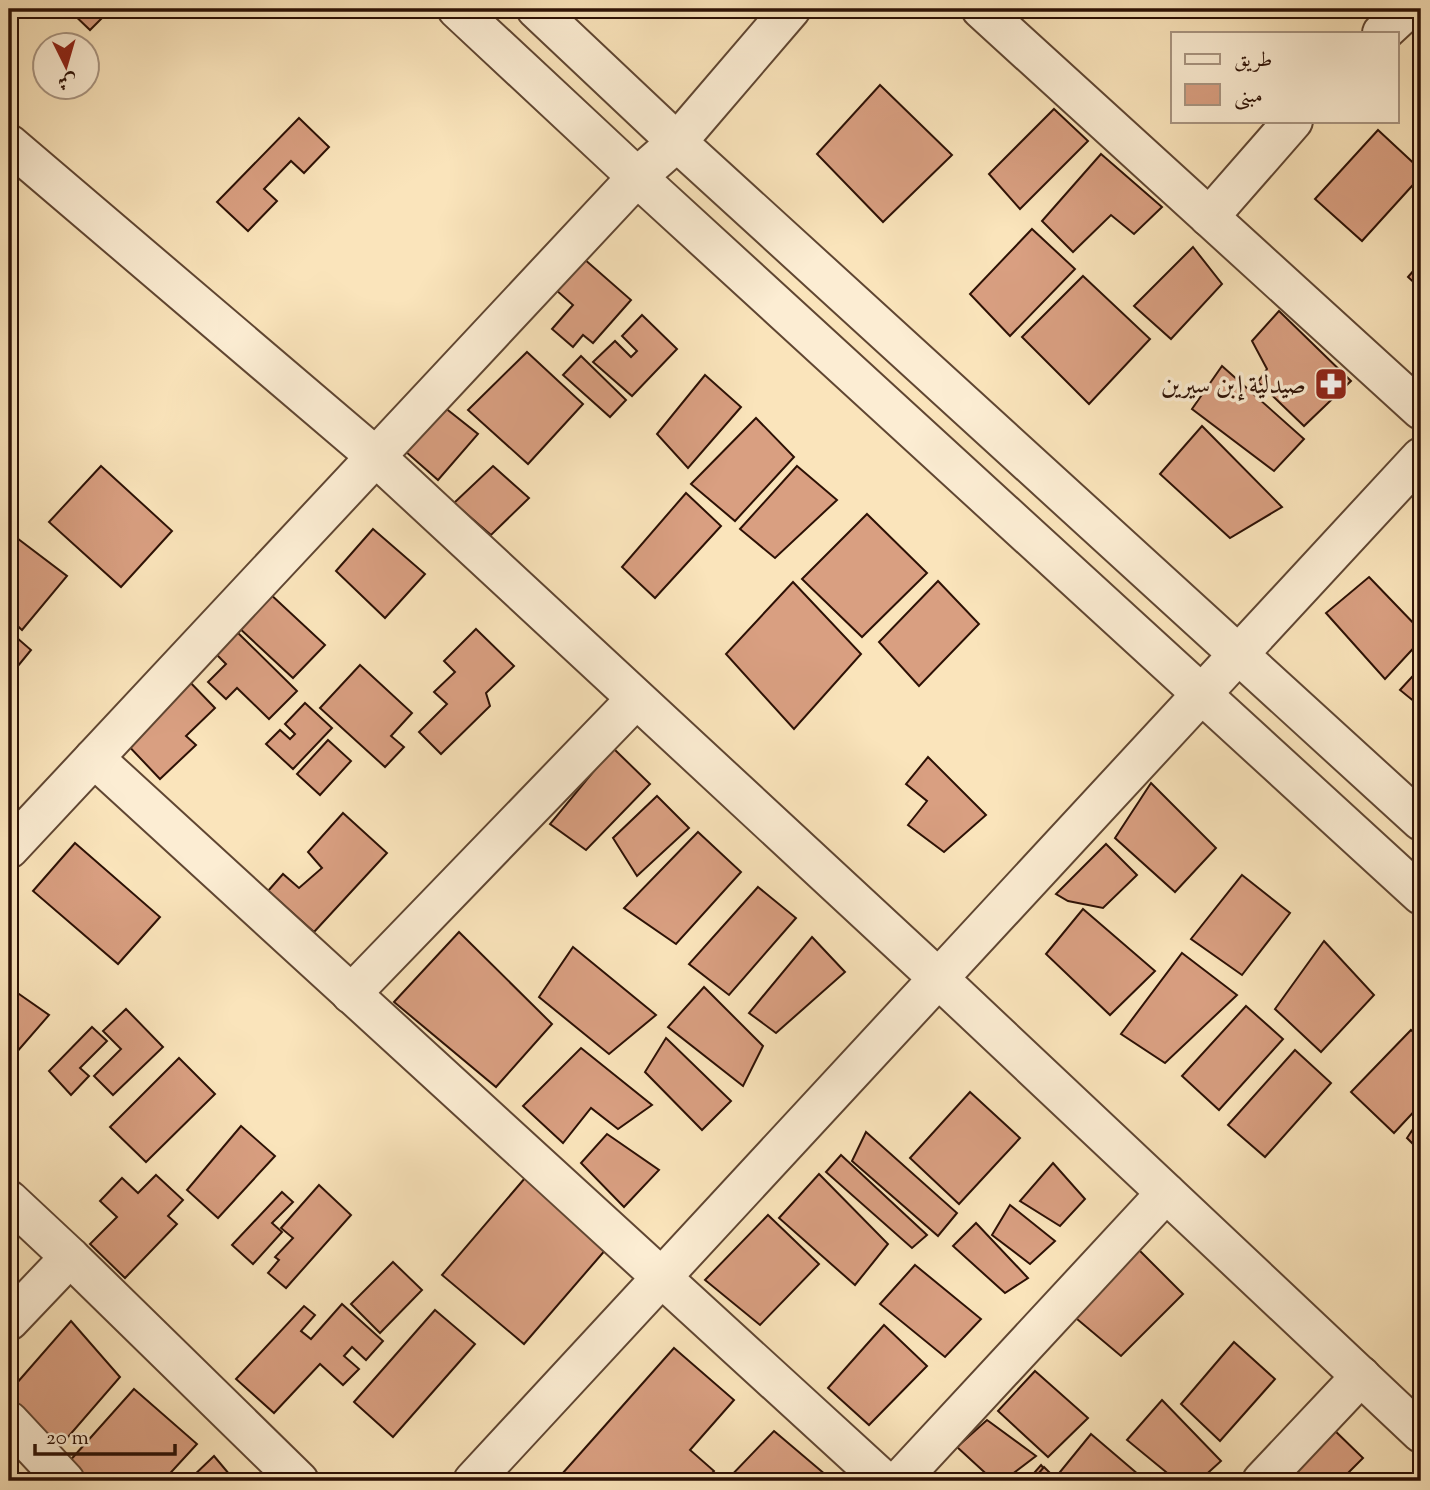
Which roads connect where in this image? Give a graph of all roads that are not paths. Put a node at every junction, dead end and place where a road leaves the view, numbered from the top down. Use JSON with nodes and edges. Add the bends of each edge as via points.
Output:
{"nodes":[{"id":1,"x":457,"y":9,"type":"edge"},
{"id":2,"x":536,"y":9,"type":"edge"},
{"id":3,"x":791,"y":9,"type":"edge"},
{"id":4,"x":981,"y":9,"type":"edge"},
{"id":5,"x":1408,"y":9,"type":"edge"},
{"id":6,"x":1383,"y":32,"type":"edge"},
{"id":7,"x":1292,"y":122,"type":"edge"},
{"id":8,"x":677,"y":142,"type":"junction"},
{"id":9,"x":9,"y":144,"type":"edge"},
{"id":10,"x":637,"y":177,"type":"junction"},
{"id":11,"x":1209,"y":217,"type":"junction"},
{"id":12,"x":1421,"y":410,"type":"edge"},
{"id":13,"x":375,"y":456,"type":"junction"},
{"id":14,"x":1421,"y":457,"type":"edge"},
{"id":15,"x":1240,"y":655,"type":"junction"},
{"id":16,"x":1201,"y":695,"type":"junction"},
{"id":17,"x":636,"y":699,"type":"junction"},
{"id":18,"x":94,"y":758,"type":"junction"},
{"id":19,"x":1421,"y":821,"type":"edge"},
{"id":20,"x":9,"y":849,"type":"edge"},
{"id":21,"x":1421,"y":895,"type":"edge"},
{"id":22,"x":939,"y":979,"type":"junction"},
{"id":23,"x":351,"y":994,"type":"junction"},
{"id":24,"x":1166,"y":1193,"type":"junction"},
{"id":25,"x":9,"y":1200,"type":"edge"},
{"id":26,"x":70,"y":1257,"type":"junction"},
{"id":27,"x":660,"y":1277,"type":"junction"},
{"id":28,"x":9,"y":1321,"type":"edge"},
{"id":29,"x":1361,"y":1376,"type":"junction"},
{"id":30,"x":9,"y":1422,"type":"edge"},
{"id":31,"x":1421,"y":1433,"type":"edge"},
{"id":32,"x":65,"y":1481,"type":"edge"},
{"id":33,"x":299,"y":1481,"type":"edge"},
{"id":34,"x":473,"y":1481,"type":"edge"},
{"id":35,"x":884,"y":1481,"type":"edge"},
{"id":36,"x":898,"y":1481,"type":"edge"},
{"id":37,"x":1262,"y":1481,"type":"edge"}],
"edges":[{"from":1,"to":10,"type":"street"},
{"from":2,"to":8,"type":"street"},
{"from":3,"to":8,"type":"street"},
{"from":4,"to":11,"type":"street"},
{"from":5,"to":6,"type":"street"},
{"from":7,"to":11,"type":"street"},
{"from":8,"to":10,"type":"street"},
{"from":8,"to":15,"type":"street"},
{"from":9,"to":13,"type":"street"},
{"from":10,"to":13,"type":"street"},
{"from":10,"to":16,"type":"street"},
{"from":11,"to":12,"type":"street"},
{"from":13,"to":17,"type":"street"},
{"from":13,"to":18,"type":"street"},
{"from":14,"to":15,"type":"street"},
{"from":15,"to":16,"type":"street"},
{"from":15,"to":19,"type":"street"},
{"from":16,"to":21,"type":"street"},
{"from":16,"to":22,"type":"street"},
{"from":17,"to":22,"type":"street"},
{"from":17,"to":23,"type":"street"},
{"from":18,"to":20,"type":"street"},
{"from":18,"to":23,"type":"street"},
{"from":22,"to":24,"type":"street"},
{"from":22,"to":27,"type":"street"},
{"from":23,"to":27,"type":"street"},
{"from":24,"to":29,"type":"street"},
{"from":24,"to":36,"type":"street"},
{"from":25,"to":26,"type":"street"},
{"from":26,"to":28,"type":"street"},
{"from":26,"to":33,"type":"street"},
{"from":27,"to":34,"type":"street"},
{"from":27,"to":35,"type":"street"},
{"from":29,"to":31,"type":"street"},
{"from":29,"to":37,"type":"street"},
{"from":30,"to":32,"type":"street"}]}
